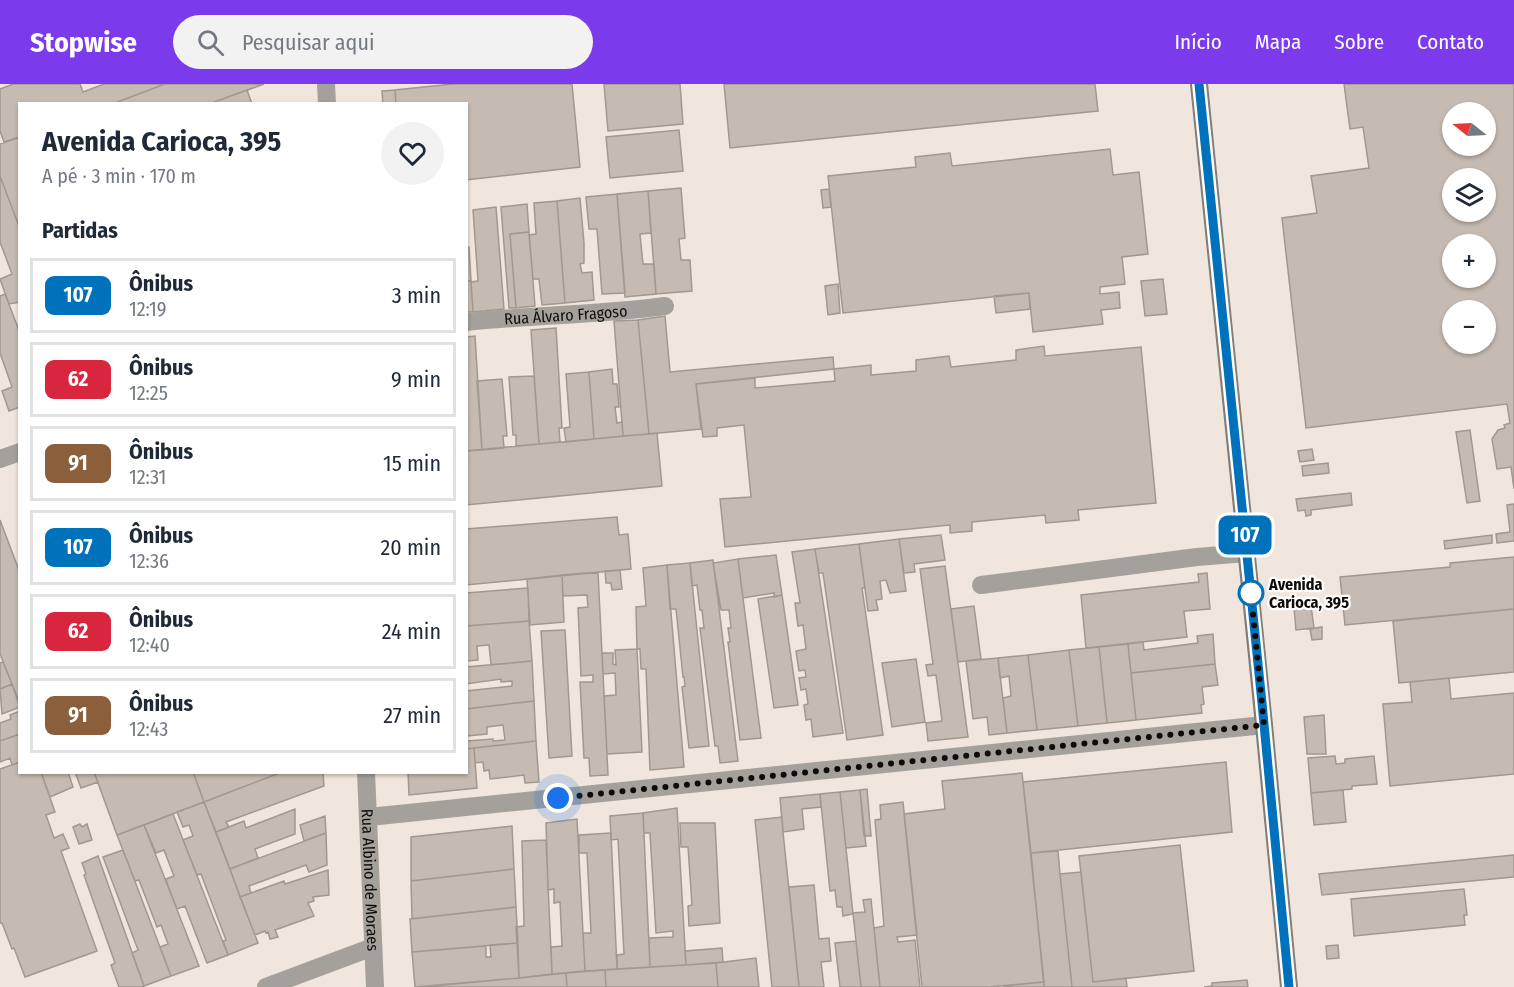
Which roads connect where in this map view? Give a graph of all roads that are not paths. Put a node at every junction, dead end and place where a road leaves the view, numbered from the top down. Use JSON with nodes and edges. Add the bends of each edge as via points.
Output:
{"nodes":[{"id":1,"x":326,"y":84,"type":"edge"},
{"id":2,"x":1199,"y":84,"type":"edge"},
{"id":3,"x":327,"y":102,"type":"edge"},
{"id":4,"x":665,"y":306,"type":"dead end"},
{"id":5,"x":468,"y":322,"type":"edge"},
{"id":6,"x":18,"y":453,"type":"edge"},
{"id":7,"x":0,"y":459,"type":"edge"},
{"id":8,"x":1246,"y":553,"type":"junction"},
{"id":9,"x":981,"y":585,"type":"dead end"},
{"id":10,"x":1264,"y":725,"type":"junction"},
{"id":11,"x":366,"y":774,"type":"edge"},
{"id":12,"x":369,"y":817,"type":"junction"},
{"id":13,"x":373,"y":947,"type":"junction"},
{"id":14,"x":266,"y":987,"type":"edge"},
{"id":15,"x":375,"y":987,"type":"edge"},
{"id":16,"x":1289,"y":987,"type":"edge"}],
"edges":[{"from":1,"to":3,"type":"street"},
{"from":2,"to":8,"type":"street"},
{"from":4,"to":5,"type":"street","name":"Rua Álvaro Fragoso"},
{"from":6,"to":7,"type":"street"},
{"from":8,"to":9,"type":"street"},
{"from":8,"to":10,"type":"street"},
{"from":10,"to":12,"type":"street"},
{"from":10,"to":16,"type":"street"},
{"from":11,"to":12,"type":"street","name":"Rua Albino de Moraes"},
{"from":12,"to":13,"type":"street","name":"Rua Albino de Moraes"},
{"from":13,"to":14,"type":"street"},
{"from":13,"to":15,"type":"street","name":"Rua Albino de Moraes"}]}
